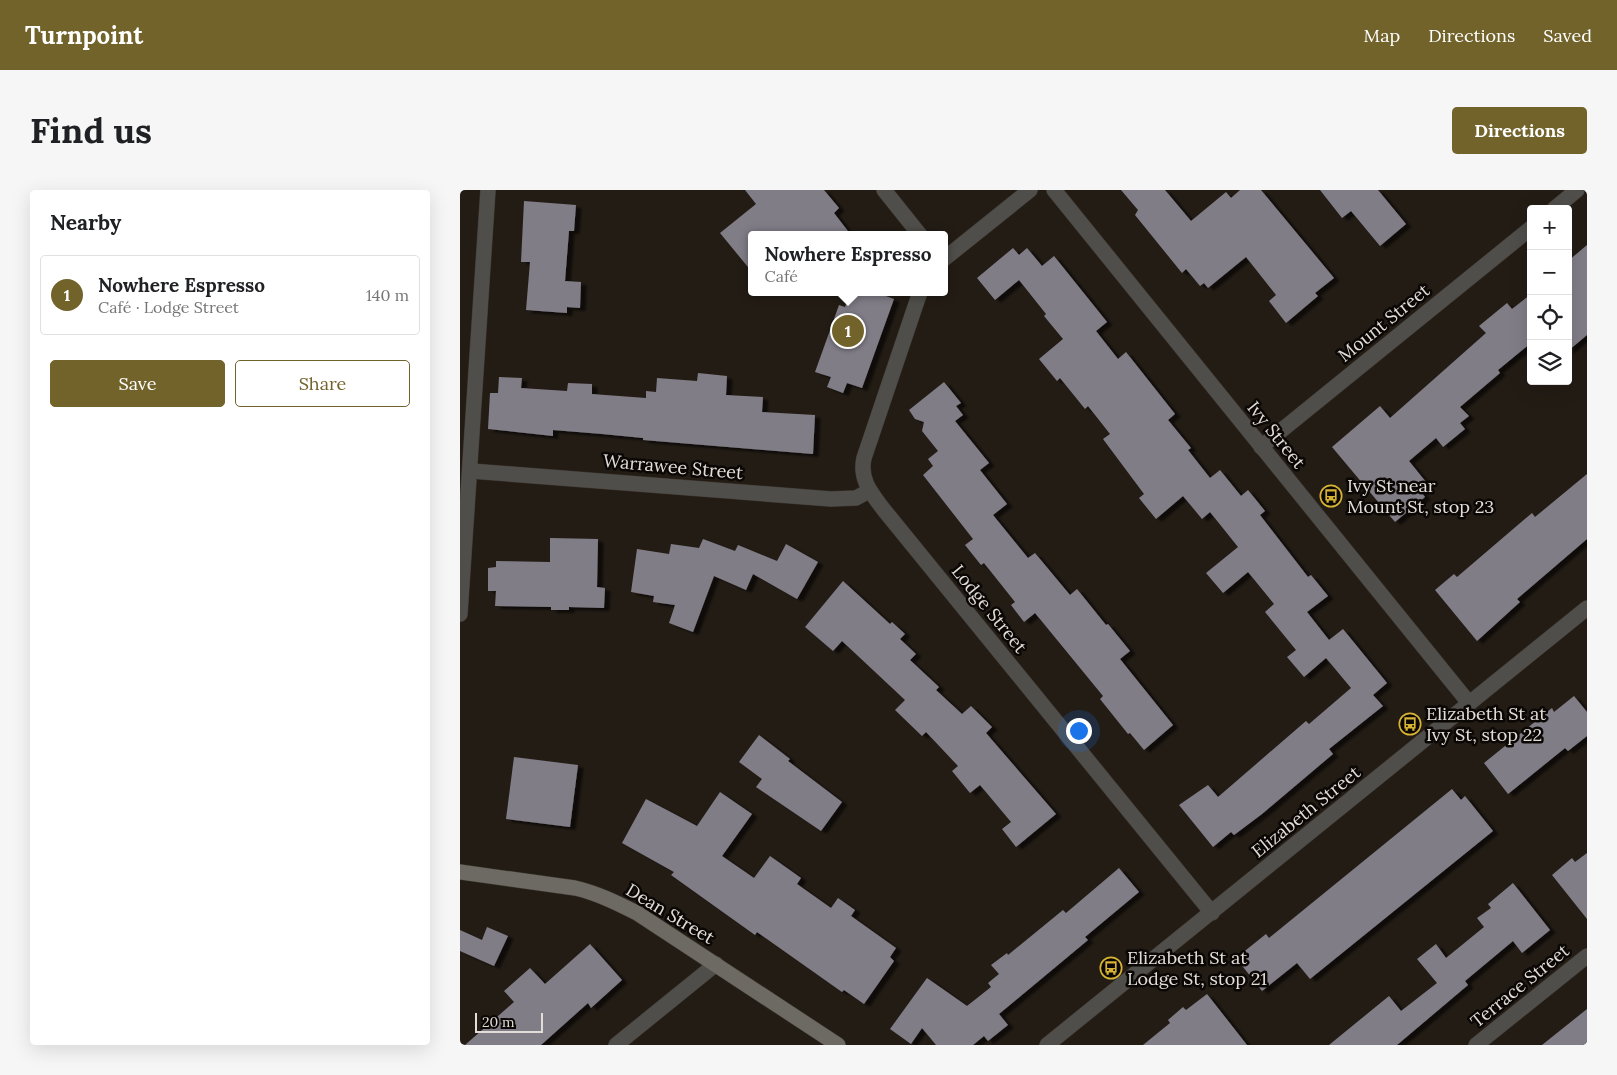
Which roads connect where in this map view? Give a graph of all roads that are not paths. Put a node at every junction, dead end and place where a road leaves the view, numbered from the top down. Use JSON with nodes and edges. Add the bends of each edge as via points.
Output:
{"nodes":[{"id":1,"x":488,"y":190,"type":"edge"},
{"id":2,"x":884,"y":190,"type":"edge"},
{"id":3,"x":1030,"y":190,"type":"edge"},
{"id":4,"x":1054,"y":190,"type":"edge"},
{"id":5,"x":1577,"y":190,"type":"edge"},
{"id":6,"x":1559,"y":205,"type":"edge"},
{"id":7,"x":917,"y":231,"type":"edge"},
{"id":8,"x":1527,"y":231,"type":"edge"},
{"id":9,"x":948,"y":256,"type":"edge"},
{"id":10,"x":919,"y":296,"type":"edge"},
{"id":11,"x":1262,"y":447,"type":"junction"},
{"id":12,"x":471,"y":472,"type":"junction"},
{"id":13,"x":870,"y":491,"type":"junction"},
{"id":14,"x":1587,"y":608,"type":"edge"},
{"id":15,"x":460,"y":614,"type":"edge"},
{"id":16,"x":1469,"y":703,"type":"junction"},
{"id":17,"x":460,"y":872,"type":"edge"},
{"id":18,"x":1212,"y":913,"type":"junction"},
{"id":19,"x":1587,"y":956,"type":"edge"},
{"id":20,"x":716,"y":964,"type":"junction"},
{"id":21,"x":616,"y":1045,"type":"edge"},
{"id":22,"x":838,"y":1045,"type":"edge"},
{"id":23,"x":1047,"y":1045,"type":"edge"},
{"id":24,"x":1476,"y":1045,"type":"edge"}],
"edges":[{"from":1,"to":12,"type":"street"},
{"from":2,"to":7,"type":"street"},
{"from":3,"to":9,"type":"street"},
{"from":4,"to":11,"type":"street","name":"Ivy Street"},
{"from":5,"to":6,"type":"street"},
{"from":8,"to":11,"type":"street","name":"Mount Street"},
{"from":10,"to":13,"type":"street","name":"Lodge Street","via":[[864,458],[863,472]]},
{"from":11,"to":16,"type":"street","name":"Ivy Street"},
{"from":12,"to":13,"type":"street","name":"Warrawee Street","via":[[830,499],[856,498]]},
{"from":12,"to":15,"type":"street"},
{"from":13,"to":18,"type":"street","name":"Lodge Street"},
{"from":14,"to":16,"type":"street","name":"Elizabeth Street"},
{"from":16,"to":18,"type":"street","name":"Elizabeth Street"},
{"from":17,"to":20,"type":"street","name":"Dean Street","via":[[593,892],[637,913]]},
{"from":18,"to":23,"type":"street","name":"Elizabeth Street"},
{"from":19,"to":24,"type":"street","name":"Terrace Street"},
{"from":20,"to":21,"type":"street"},
{"from":20,"to":22,"type":"street","name":"Dean Street"}]}
